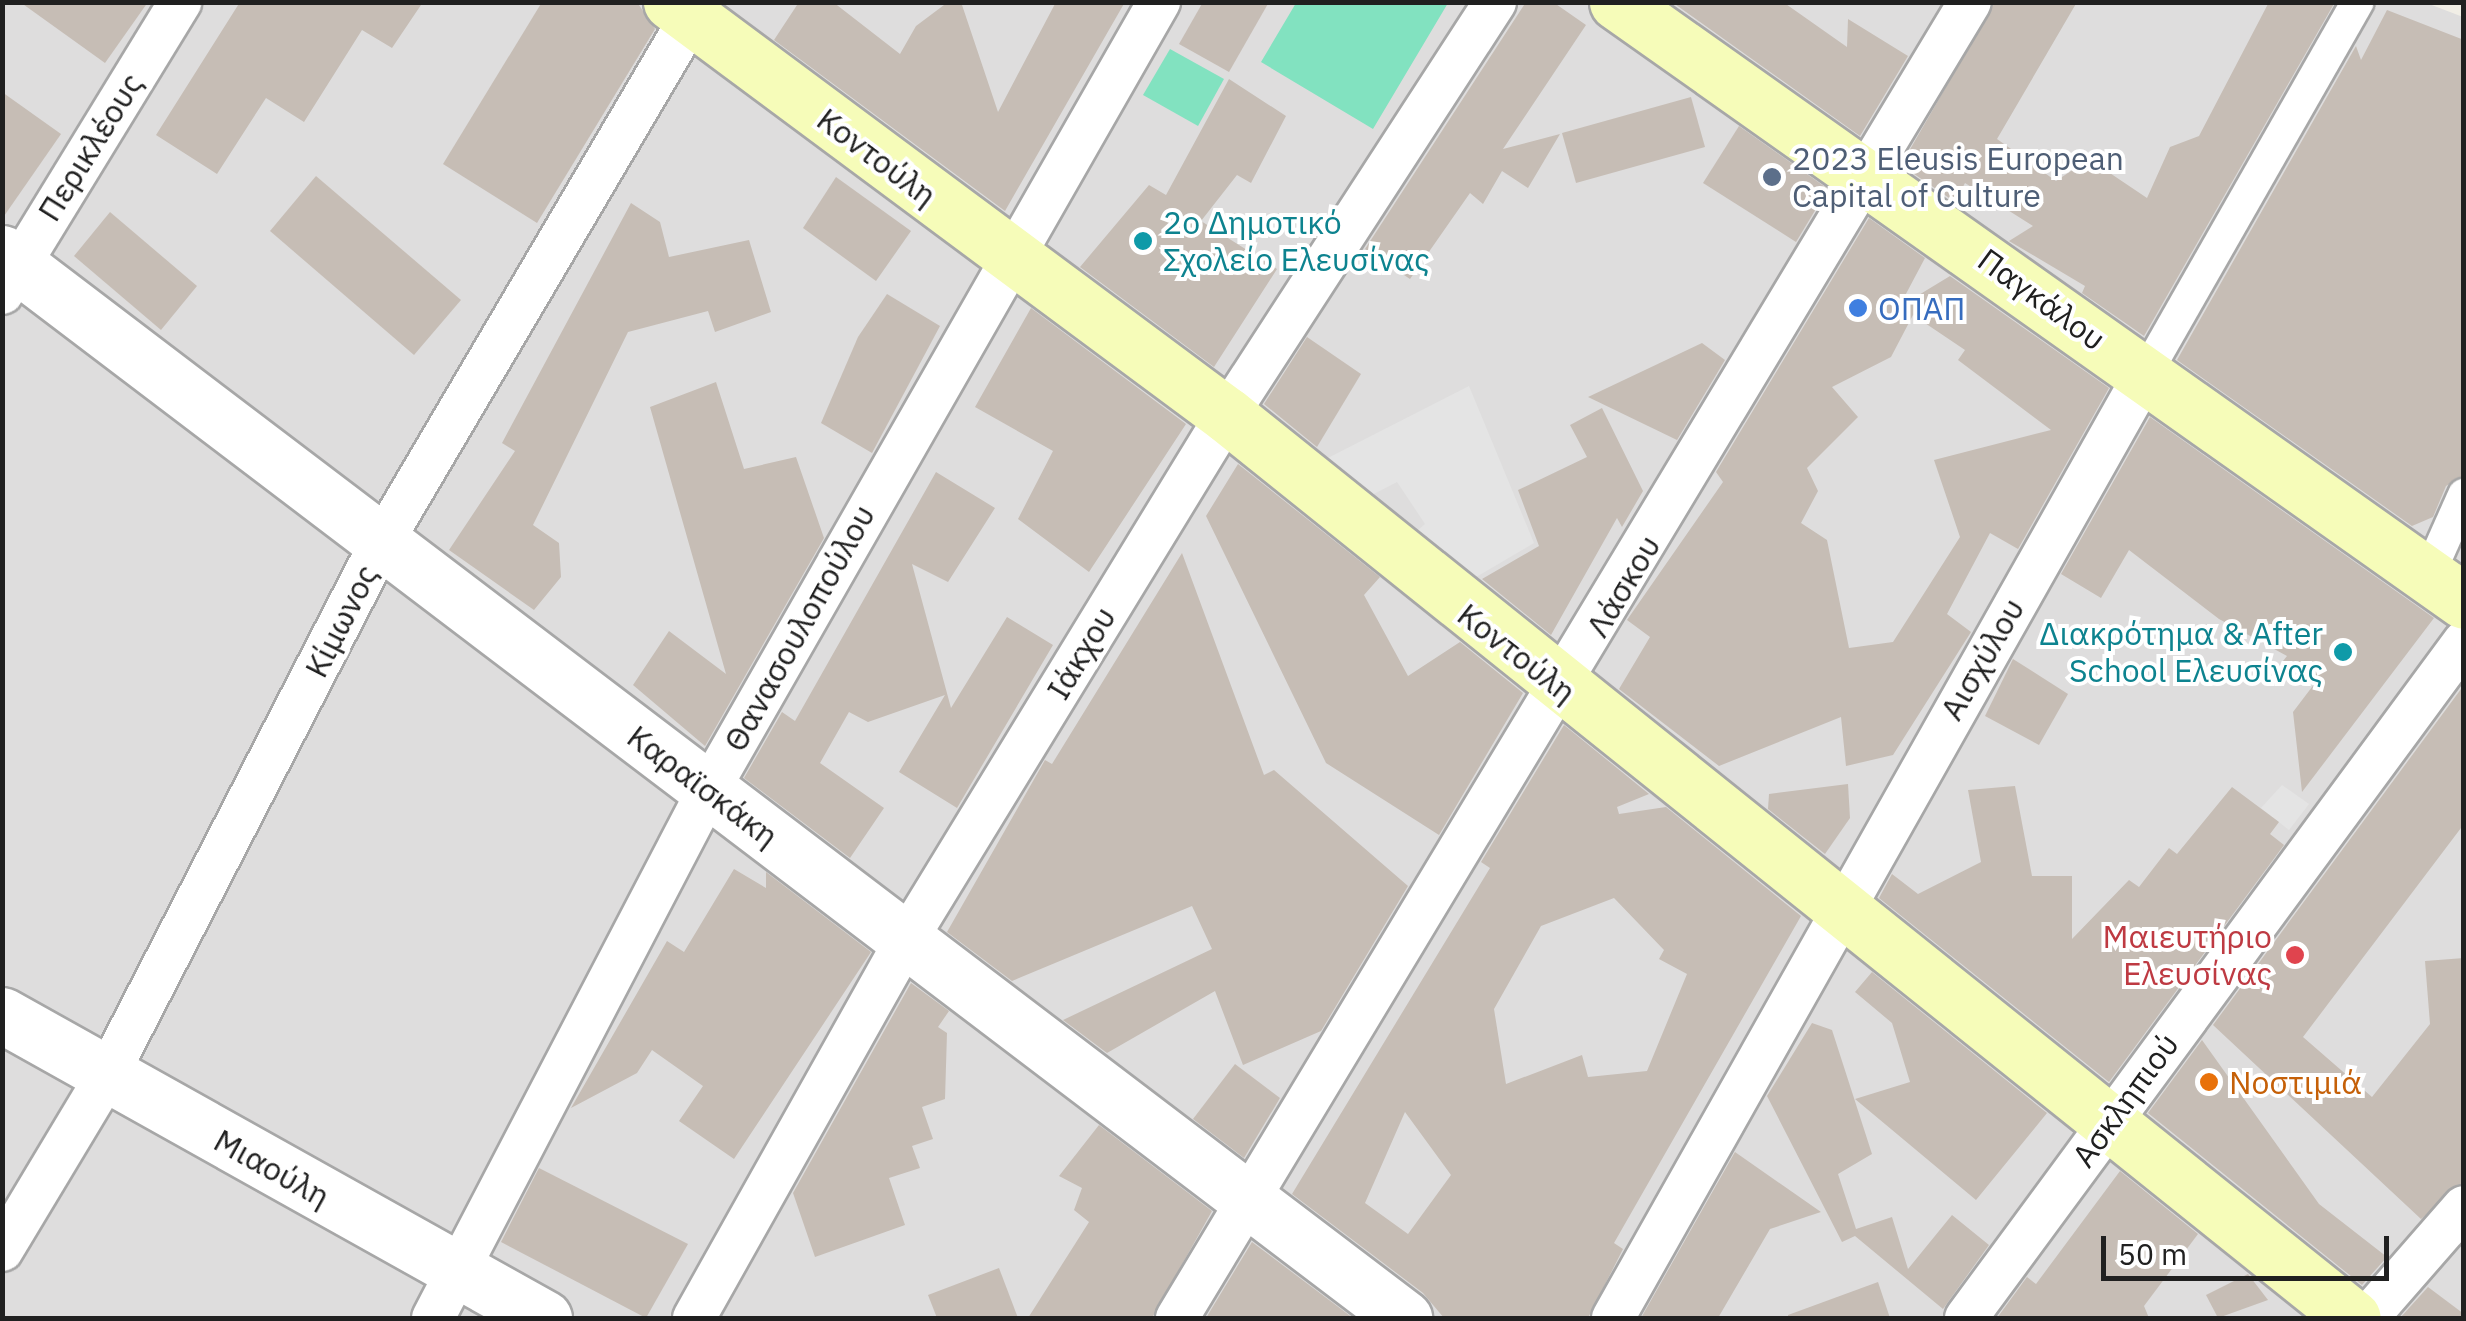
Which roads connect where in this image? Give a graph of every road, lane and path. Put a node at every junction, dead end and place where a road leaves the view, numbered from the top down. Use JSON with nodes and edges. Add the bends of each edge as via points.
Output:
{"nodes":[{"id":1,"x":180,"y":2,"type":"edge"},
{"id":2,"x":1159,"y":2,"type":"edge"},
{"id":3,"x":1495,"y":2,"type":"edge"},
{"id":4,"x":1617,"y":2,"type":"edge"},
{"id":5,"x":1970,"y":2,"type":"edge"},
{"id":6,"x":2358,"y":2,"type":"edge"},
{"id":7,"x":687,"y":8,"type":"edge"},
{"id":8,"x":1868,"y":174,"type":"junction"},
{"id":9,"x":1009,"y":257,"type":"junction"},
{"id":10,"x":7,"y":270,"type":"edge"},
{"id":11,"x":2146,"y":373,"type":"junction"},
{"id":12,"x":1227,"y":415,"type":"junction"},
{"id":13,"x":2464,"y":496,"type":"edge"},
{"id":14,"x":380,"y":547,"type":"junction"},
{"id":15,"x":2446,"y":588,"type":"edge"},
{"id":16,"x":2464,"y":642,"type":"edge"},
{"id":17,"x":1562,"y":688,"type":"junction"},
{"id":18,"x":709,"y":789,"type":"junction"},
{"id":19,"x":1838,"y":910,"type":"junction"},
{"id":20,"x":906,"y":940,"type":"junction"},
{"id":21,"x":2,"y":1014,"type":"edge"},
{"id":22,"x":106,"y":1075,"type":"junction"},
{"id":23,"x":2106,"y":1125,"type":"junction"},
{"id":24,"x":1251,"y":1200,"type":"junction"},
{"id":25,"x":2464,"y":1207,"type":"edge"},
{"id":26,"x":2,"y":1250,"type":"edge"},
{"id":27,"x":446,"y":1296,"type":"edge"},
{"id":28,"x":544,"y":1318,"type":"edge"},
{"id":29,"x":694,"y":1318,"type":"edge"},
{"id":30,"x":1177,"y":1318,"type":"edge"},
{"id":31,"x":1404,"y":1318,"type":"edge"},
{"id":32,"x":1613,"y":1318,"type":"edge"},
{"id":33,"x":1966,"y":1318,"type":"edge"},
{"id":34,"x":2353,"y":1318,"type":"edge"},
{"id":35,"x":2366,"y":1318,"type":"edge"}],
"edges":[{"from":1,"to":10,"type":"street","name":"Περικλέους"},
{"from":2,"to":9,"type":"street","name":"Θανασουλοπούλου"},
{"from":3,"to":12,"type":"street","name":"Ιάκχου"},
{"from":4,"to":8,"type":"main road","name":"Παγκάλου"},
{"from":5,"to":8,"type":"street","name":"Λάσκου"},
{"from":6,"to":11,"type":"street","name":"Αισχύλου"},
{"from":7,"to":9,"type":"main road","name":"Κοντούλη"},
{"from":7,"to":14,"type":"street","name":"Κίμωνος"},
{"from":8,"to":11,"type":"main road","name":"Παγκάλου"},
{"from":8,"to":17,"type":"street","name":"Λάσκου"},
{"from":9,"to":12,"type":"main road","name":"Κοντούλη"},
{"from":9,"to":18,"type":"street","name":"Θανασουλοπούλου"},
{"from":10,"to":14,"type":"street","name":"Καραϊσκάκη"},
{"from":11,"to":15,"type":"main road","name":"Παγκάλου"},
{"from":11,"to":19,"type":"street","name":"Αισχύλου"},
{"from":12,"to":17,"type":"main road","name":"Κοντούλη"},
{"from":12,"to":20,"type":"street","name":"Ιάκχου"},
{"from":13,"to":15,"type":"street"},
{"from":14,"to":18,"type":"street","name":"Καραϊσκάκη"},
{"from":14,"to":22,"type":"street","name":"Κίμωνος"},
{"from":16,"to":23,"type":"street","name":"Ασκληπιού"},
{"from":17,"to":19,"type":"main road","name":"Κοντούλη"},
{"from":17,"to":24,"type":"street","name":"Λάσκου"},
{"from":18,"to":20,"type":"street","name":"Καραϊσκάκη"},
{"from":18,"to":27,"type":"street","name":"Θανασουλοπούλου"},
{"from":19,"to":23,"type":"main road","name":"Κοντούλη"},
{"from":19,"to":32,"type":"street","name":"Αισχύλου"},
{"from":20,"to":24,"type":"street","name":"Καραϊσκάκη"},
{"from":20,"to":29,"type":"street","name":"Ιάκχου"},
{"from":21,"to":22,"type":"street","name":"Μιαούλη"},
{"from":22,"to":26,"type":"street","name":"Κίμωνος"},
{"from":22,"to":27,"type":"street","name":"Μιαούλη"},
{"from":23,"to":33,"type":"street","name":"Ασκληπιού"},
{"from":23,"to":34,"type":"main road","name":"Κοντούλη"},
{"from":24,"to":30,"type":"street","name":"Λάσκου"},
{"from":24,"to":31,"type":"street","name":"Καραϊσκάκη"},
{"from":25,"to":35,"type":"street"},
{"from":27,"to":28,"type":"street","name":"Μιαούλη"}]}
